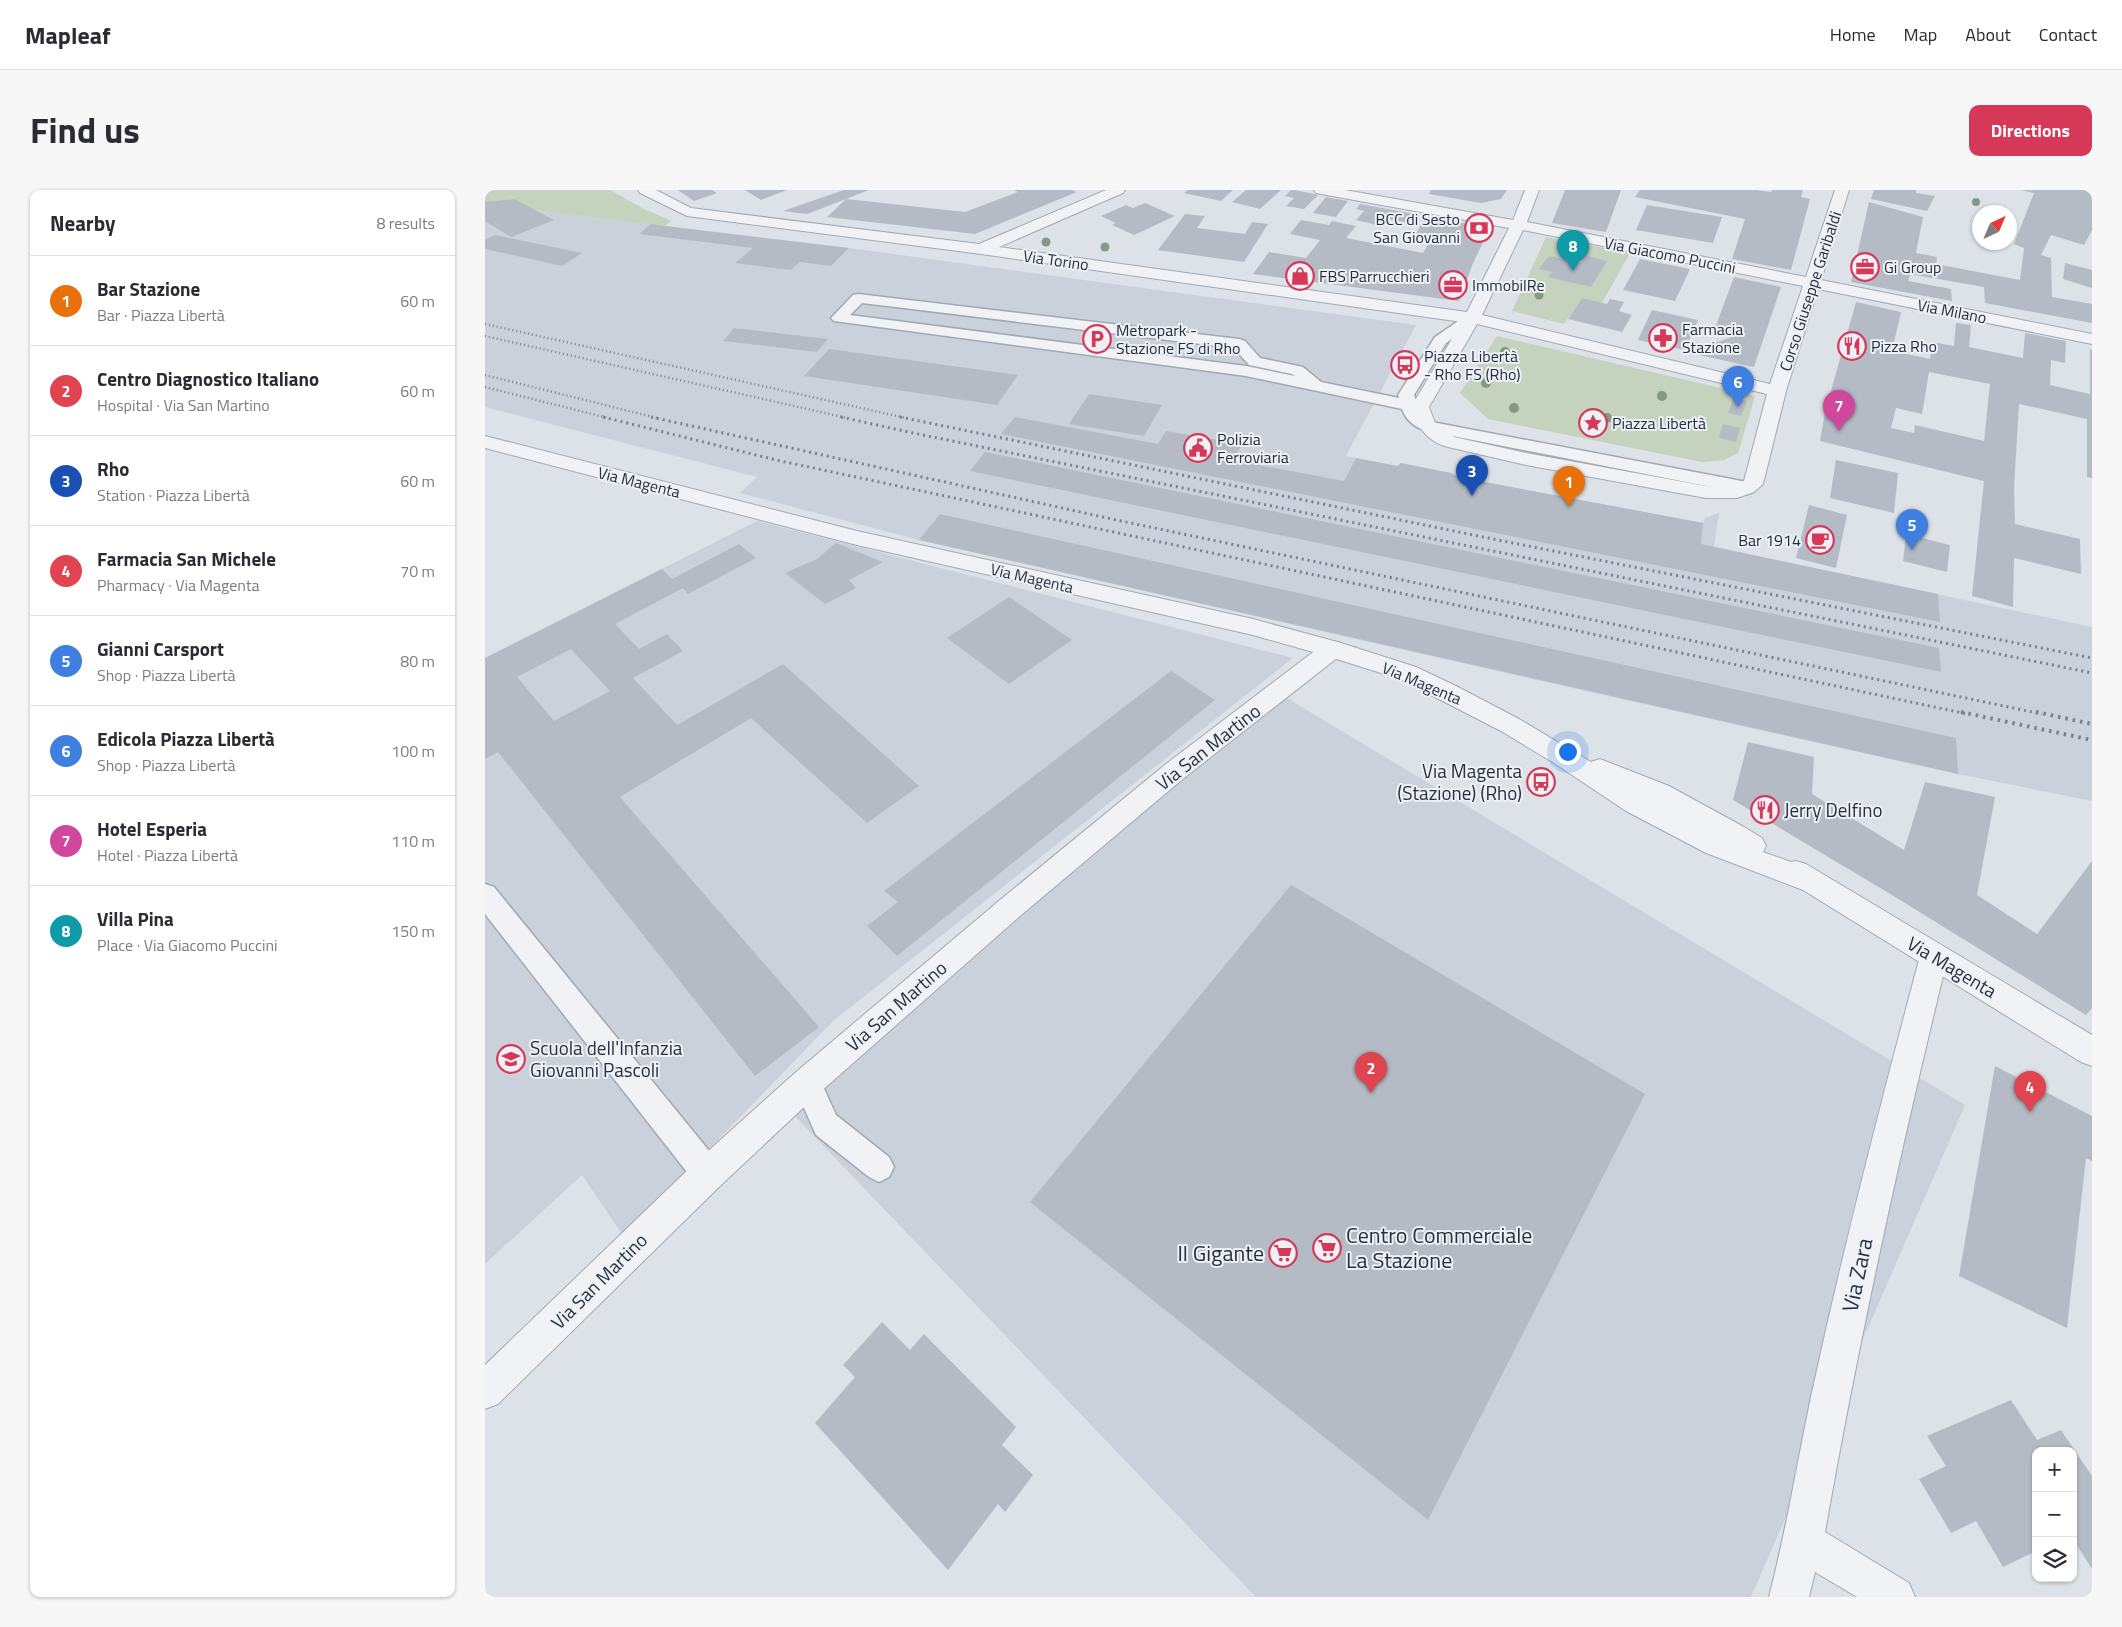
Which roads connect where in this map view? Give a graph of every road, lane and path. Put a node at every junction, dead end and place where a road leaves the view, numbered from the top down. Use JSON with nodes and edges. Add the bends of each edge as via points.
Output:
{"nodes":[{"id":1,"x":645,"y":190,"type":"edge"},
{"id":2,"x":1321,"y":190,"type":"edge"},
{"id":3,"x":1532,"y":190,"type":"edge"},
{"id":4,"x":1842,"y":190,"type":"edge"},
{"id":5,"x":1105,"y":192,"type":"edge"},
{"id":6,"x":1517,"y":225,"type":"junction"},
{"id":7,"x":981,"y":249,"type":"junction"},
{"id":8,"x":1813,"y":283,"type":"junction"},
{"id":9,"x":1472,"y":318,"type":"junction"},
{"id":10,"x":2092,"y":339,"type":"edge"},
{"id":11,"x":1315,"y":385,"type":"junction"},
{"id":12,"x":1777,"y":391,"type":"junction"},
{"id":13,"x":1408,"y":405,"type":"junction"},
{"id":14,"x":1427,"y":426,"type":"junction"},
{"id":15,"x":485,"y":442,"type":"edge"},
{"id":16,"x":1333,"y":649,"type":"junction"},
{"id":17,"x":485,"y":895,"type":"edge"},
{"id":18,"x":1934,"y":956,"type":"junction"},
{"id":19,"x":2092,"y":1052,"type":"edge"},
{"id":20,"x":807,"y":1083,"type":"junction"},
{"id":21,"x":879,"y":1167,"type":"dead end"},
{"id":22,"x":708,"y":1174,"type":"junction"},
{"id":23,"x":485,"y":1391,"type":"edge"},
{"id":24,"x":1803,"y":1542,"type":"junction"},
{"id":25,"x":1789,"y":1597,"type":"edge"},
{"id":26,"x":1895,"y":1597,"type":"edge"}],
"edges":[{"from":1,"to":7,"type":"street","name":"Via Torino","via":[[687,212]]},
{"from":2,"to":6,"type":"street","name":"Via Giacomo Puccini"},
{"from":3,"to":6,"type":"street"},
{"from":4,"to":8,"type":"street","name":"Corso Giuseppe Garibaldi"},
{"from":5,"to":7,"type":"street"},
{"from":6,"to":8,"type":"street","name":"Via Giacomo Puccini"},
{"from":6,"to":9,"type":"street"},
{"from":7,"to":9,"type":"street","name":"Via Torino"},
{"from":8,"to":10,"type":"street","name":"Via Milano"},
{"from":8,"to":12,"type":"street","name":"Corso Giuseppe Garibaldi"},
{"from":9,"to":12,"type":"street"},
{"from":9,"to":13,"type":"lane","via":[[1440,340],[1406,395]]},
{"from":9,"to":14,"type":"street","via":[[1420,407]]},
{"from":11,"to":11,"type":"lane","via":[[1297,370],[1255,362],[1239,344],[857,298],[839,318],[1246,371]]},
{"from":11,"to":13,"type":"lane"},
{"from":12,"to":14,"type":"street","via":[[1753,484],[1737,493],[1706,492],[1525,459],[1448,441]]},
{"from":13,"to":14,"type":"lane","via":[[1413,416]]},
{"from":15,"to":16,"type":"street","name":"Via Magenta","via":[[857,538],[1253,627]]},
{"from":16,"to":18,"type":"street","name":"Via Magenta","via":[[1408,673],[1448,692],[1563,756],[1635,804],[1715,845],[1811,882]]},
{"from":16,"to":20,"type":"street","name":"Via San Martino","via":[[1175,771]]},
{"from":17,"to":22,"type":"lane"},
{"from":18,"to":19,"type":"street","name":"Via Magenta"},
{"from":18,"to":24,"type":"street","name":"Via Zara","via":[[1888,1136],[1830,1397]]},
{"from":20,"to":21,"type":"lane","via":[[827,1125]]},
{"from":20,"to":22,"type":"street","name":"Via San Martino"},
{"from":22,"to":23,"type":"street","name":"Via San Martino"},
{"from":24,"to":25,"type":"street","name":"Via Zara"},
{"from":24,"to":26,"type":"street"}]}
